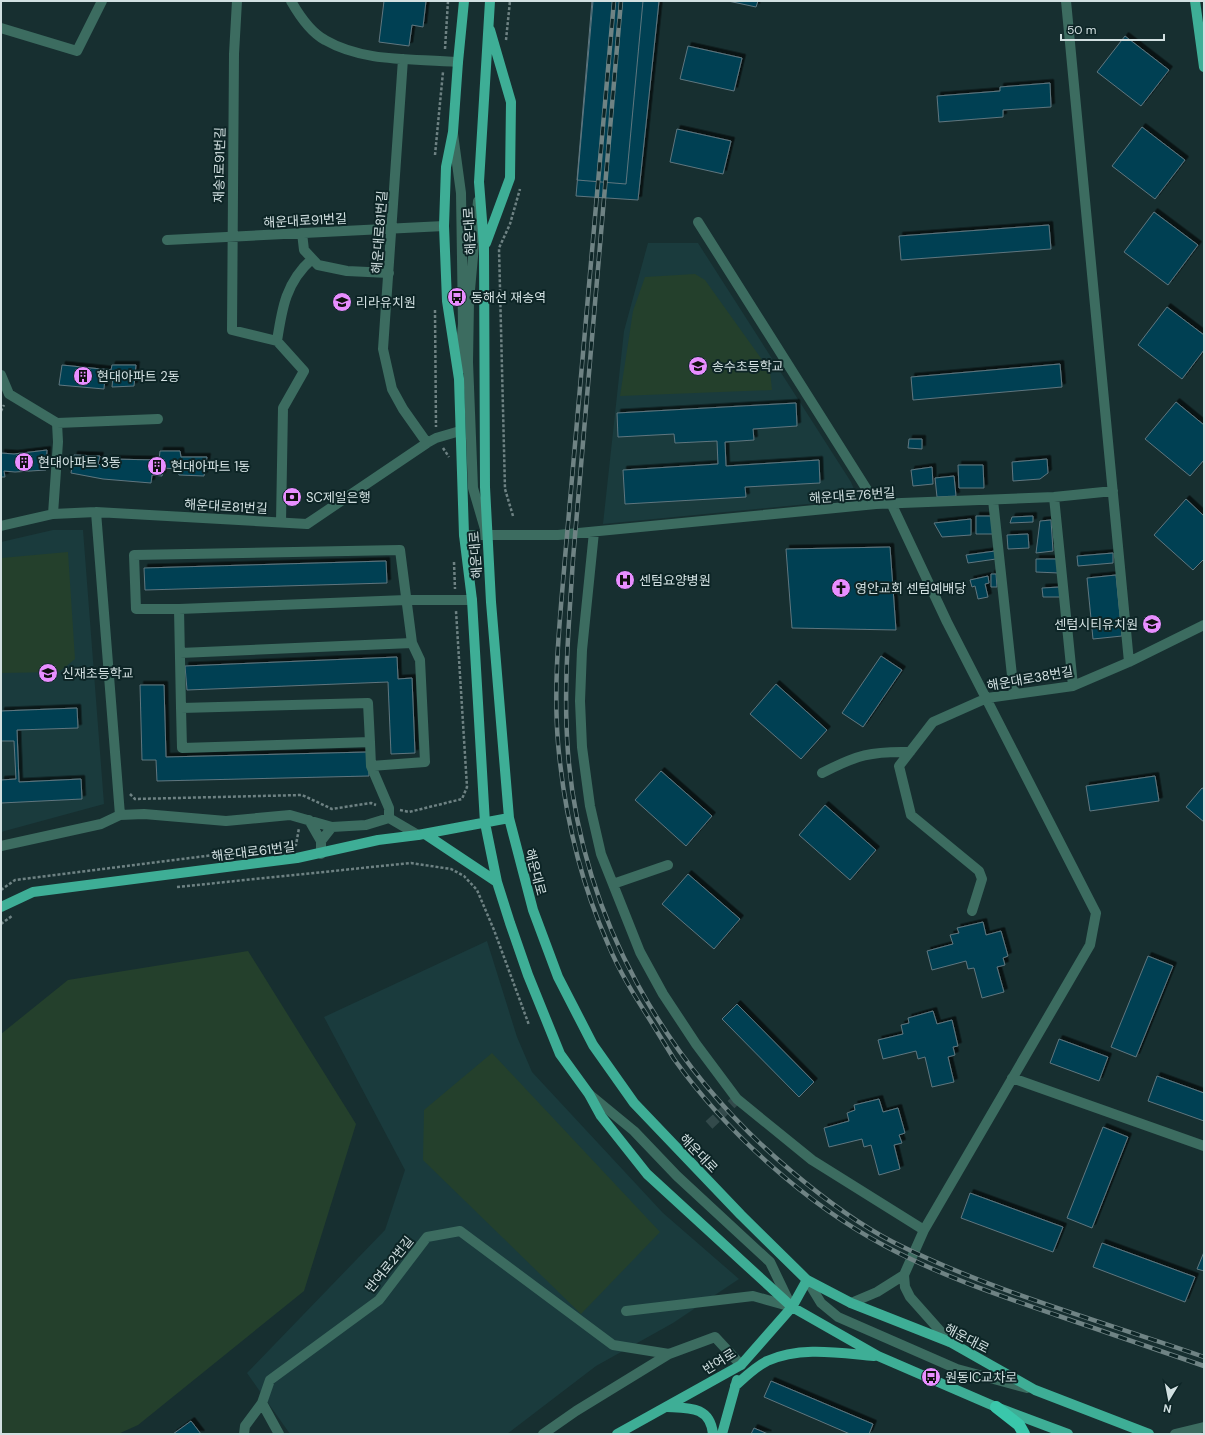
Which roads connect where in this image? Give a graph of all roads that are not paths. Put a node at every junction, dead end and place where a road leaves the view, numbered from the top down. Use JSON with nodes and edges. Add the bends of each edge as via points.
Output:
{"nodes":[{"id":1,"x":102,"y":1,"type":"edge"},
{"id":2,"x":236,"y":1,"type":"edge"},
{"id":3,"x":291,"y":1,"type":"edge"},
{"id":4,"x":464,"y":1,"type":"edge"},
{"id":5,"x":490,"y":1,"type":"edge"},
{"id":6,"x":1066,"y":1,"type":"edge"},
{"id":7,"x":1195,"y":1,"type":"edge"},
{"id":8,"x":488,"y":22,"type":"junction"},
{"id":9,"x":1,"y":28,"type":"edge"},
{"id":10,"x":403,"y":59,"type":"junction"},
{"id":11,"x":458,"y":62,"type":"junction"},
{"id":12,"x":1204,"y":67,"type":"edge"},
{"id":13,"x":453,"y":132,"type":"junction"},
{"id":14,"x":479,"y":182,"type":"junction"},
{"id":15,"x":698,"y":222,"type":"dead end"},
{"id":16,"x":444,"y":226,"type":"junction"},
{"id":17,"x":392,"y":229,"type":"junction"},
{"id":18,"x":302,"y":233,"type":"junction"},
{"id":19,"x":232,"y":237,"type":"junction"},
{"id":20,"x":167,"y":240,"type":"dead end"},
{"id":21,"x":484,"y":246,"type":"junction"},
{"id":22,"x":312,"y":259,"type":"junction"},
{"id":23,"x":389,"y":273,"type":"junction"},
{"id":24,"x":277,"y":341,"type":"junction"},
{"id":25,"x":1,"y":375,"type":"edge"},
{"id":26,"x":459,"y":379,"type":"junction"},
{"id":27,"x":158,"y":419,"type":"dead end"},
{"id":28,"x":57,"y":423,"type":"junction"},
{"id":29,"x":460,"y":431,"type":"junction"},
{"id":30,"x":431,"y":441,"type":"junction"},
{"id":31,"x":1113,"y":491,"type":"junction"},
{"id":32,"x":1054,"y":497,"type":"junction"},
{"id":33,"x":993,"y":500,"type":"junction"},
{"id":34,"x":876,"y":504,"type":"junction"},
{"id":35,"x":892,"y":504,"type":"junction"},
{"id":36,"x":96,"y":512,"type":"junction"},
{"id":37,"x":54,"y":514,"type":"junction"},
{"id":38,"x":281,"y":522,"type":"junction"},
{"id":39,"x":1,"y":526,"type":"edge"},
{"id":40,"x":594,"y":532,"type":"junction"},
{"id":41,"x":464,"y":535,"type":"junction"},
{"id":42,"x":487,"y":535,"type":"junction"},
{"id":43,"x":406,"y":600,"type":"junction"},
{"id":44,"x":472,"y":600,"type":"junction"},
{"id":45,"x":179,"y":609,"type":"junction"},
{"id":46,"x":1204,"y":625,"type":"edge"},
{"id":47,"x":412,"y":643,"type":"junction"},
{"id":48,"x":180,"y":653,"type":"junction"},
{"id":49,"x":1129,"y":662,"type":"junction"},
{"id":50,"x":1073,"y":686,"type":"junction"},
{"id":51,"x":1014,"y":694,"type":"junction"},
{"id":52,"x":987,"y":698,"type":"junction"},
{"id":53,"x":181,"y":708,"type":"junction"},
{"id":54,"x":370,"y":742,"type":"junction"},
{"id":55,"x":910,"y":752,"type":"junction"},
{"id":56,"x":371,"y":766,"type":"junction"},
{"id":57,"x":822,"y":773,"type":"dead end"},
{"id":58,"x":120,"y":815,"type":"junction"},
{"id":59,"x":389,"y":818,"type":"junction"},
{"id":60,"x":509,"y":818,"type":"junction"},
{"id":61,"x":309,"y":820,"type":"junction"},
{"id":62,"x":485,"y":823,"type":"junction"},
{"id":63,"x":332,"y":826,"type":"junction"},
{"id":64,"x":422,"y":835,"type":"junction"},
{"id":65,"x":321,"y":842,"type":"junction"},
{"id":66,"x":1,"y":846,"type":"edge"},
{"id":67,"x":322,"y":854,"type":"junction"},
{"id":68,"x":668,"y":865,"type":"dead end"},
{"id":69,"x":497,"y":882,"type":"junction"},
{"id":70,"x":613,"y":884,"type":"junction"},
{"id":71,"x":1,"y":907,"type":"edge"},
{"id":72,"x":972,"y":911,"type":"dead end"},
{"id":73,"x":1012,"y":1078,"type":"junction"},
{"id":74,"x":589,"y":1094,"type":"junction"},
{"id":75,"x":1204,"y":1146,"type":"edge"},
{"id":76,"x":924,"y":1230,"type":"junction"},
{"id":77,"x":904,"y":1275,"type":"junction"},
{"id":78,"x":807,"y":1280,"type":"junction"},
{"id":79,"x":851,"y":1303,"type":"junction"},
{"id":80,"x":792,"y":1307,"type":"junction"},
{"id":81,"x":626,"y":1311,"type":"dead end"},
{"id":82,"x":950,"y":1342,"type":"junction"},
{"id":83,"x":669,"y":1354,"type":"junction"},
{"id":84,"x":878,"y":1356,"type":"junction"},
{"id":85,"x":741,"y":1364,"type":"junction"},
{"id":86,"x":735,"y":1386,"type":"junction"},
{"id":87,"x":1035,"y":1390,"type":"junction"},
{"id":88,"x":262,"y":1403,"type":"junction"},
{"id":89,"x":666,"y":1406,"type":"junction"},
{"id":90,"x":996,"y":1407,"type":"junction"},
{"id":91,"x":1204,"y":1428,"type":"edge"},
{"id":92,"x":244,"y":1434,"type":"edge"},
{"id":93,"x":279,"y":1434,"type":"edge"},
{"id":94,"x":543,"y":1434,"type":"edge"},
{"id":95,"x":617,"y":1434,"type":"edge"},
{"id":96,"x":713,"y":1434,"type":"edge"},
{"id":97,"x":722,"y":1434,"type":"edge"},
{"id":98,"x":1024,"y":1434,"type":"edge"},
{"id":99,"x":1068,"y":1434,"type":"edge"},
{"id":100,"x":1148,"y":1434,"type":"edge"},
{"id":101,"x":1175,"y":1434,"type":"edge"}],
"edges":[{"from":1,"to":9,"type":"street","via":[[77,51]]},
{"from":2,"to":19,"type":"street","name":"재송1로91번길"},
{"from":3,"to":10,"type":"street","via":[[302,19],[324,40],[364,55]]},
{"from":4,"to":11,"type":"main road","name":"해운대로"},
{"from":5,"to":8,"type":"main road","name":"해운대로"},
{"from":6,"to":31,"type":"street"},
{"from":7,"to":12,"type":"main road"},
{"from":8,"to":14,"type":"main road","name":"해운대로"},
{"from":8,"to":21,"type":"main road","via":[[511,102],[510,178]]},
{"from":10,"to":11,"type":"street"},
{"from":10,"to":17,"type":"street","name":"해운대로81번길"},
{"from":11,"to":13,"type":"main road","name":"해운대로"},
{"from":13,"to":16,"type":"main road","name":"해운대로","via":[[446,167]]},
{"from":13,"to":26,"type":"street","via":[[461,193],[463,324]]},
{"from":14,"to":21,"type":"main road","name":"해운대로"},
{"from":14,"to":42,"type":"street","via":[[469,301],[468,362],[473,488]]},
{"from":15,"to":34,"type":"street"},
{"from":16,"to":17,"type":"street","name":"해운대로91번길"},
{"from":16,"to":26,"type":"main road","name":"해운대로","via":[[448,301]]},
{"from":17,"to":18,"type":"street","name":"해운대로91번길"},
{"from":17,"to":23,"type":"street","name":"해운대로81번길"},
{"from":18,"to":19,"type":"street","name":"해운대로91번길"},
{"from":18,"to":22,"type":"street","via":[[304,250]]},
{"from":19,"to":20,"type":"street","name":"해운대로91번길"},
{"from":19,"to":24,"type":"street","name":"재송1로91번길","via":[[232,330]]},
{"from":21,"to":42,"type":"main road","name":"해운대로"},
{"from":22,"to":23,"type":"street","via":[[318,265],[347,271]]},
{"from":22,"to":24,"type":"street","via":[[289,288]]},
{"from":23,"to":30,"type":"street","name":"해운대로81번길","via":[[383,349],[392,389],[403,409]]},
{"from":24,"to":38,"type":"street","via":[[304,371],[283,408]]},
{"from":25,"to":28,"type":"street","via":[[9,394]]},
{"from":26,"to":29,"type":"main road","name":"해운대로"},
{"from":27,"to":28,"type":"street"},
{"from":28,"to":37,"type":"street"},
{"from":29,"to":30,"type":"street","name":"해운대로81번길"},
{"from":29,"to":41,"type":"main road","name":"해운대로"},
{"from":30,"to":38,"type":"street","name":"해운대로81번길","via":[[308,524]]},
{"from":31,"to":32,"type":"street","name":"해운대로76번길"},
{"from":31,"to":49,"type":"street"},
{"from":32,"to":33,"type":"street","name":"해운대로76번길"},
{"from":32,"to":50,"type":"street"},
{"from":33,"to":35,"type":"street","name":"해운대로76번길"},
{"from":33,"to":51,"type":"street"},
{"from":34,"to":35,"type":"street","name":"해운대로76번길"},
{"from":34,"to":40,"type":"street","name":"해운대로76번길"},
{"from":35,"to":52,"type":"street","via":[[947,622]]},
{"from":36,"to":37,"type":"street","name":"해운대로81번길"},
{"from":36,"to":38,"type":"street","name":"해운대로81번길"},
{"from":36,"to":58,"type":"street"},
{"from":37,"to":39,"type":"street","name":"해운대로81번길"},
{"from":40,"to":42,"type":"street","name":"해운대로76번길"},
{"from":40,"to":70,"type":"street","via":[[582,650],[582,747],[590,806],[601,854]]},
{"from":41,"to":42,"type":"street","name":"해운대로76번길"},
{"from":41,"to":44,"type":"main road","name":"해운대로"},
{"from":42,"to":60,"type":"main road","name":"해운대로"},
{"from":43,"to":44,"type":"street"},
{"from":43,"to":45,"type":"street"},
{"from":43,"to":45,"type":"street","via":[[400,550],[134,555],[136,609]]},
{"from":43,"to":47,"type":"street"},
{"from":44,"to":62,"type":"main road","name":"해운대로"},
{"from":45,"to":48,"type":"street"},
{"from":46,"to":49,"type":"street","name":"해운대로38번길"},
{"from":47,"to":48,"type":"street"},
{"from":47,"to":56,"type":"street","via":[[420,660],[425,762]]},
{"from":48,"to":53,"type":"street"},
{"from":49,"to":50,"type":"street","name":"해운대로38번길"},
{"from":50,"to":51,"type":"street","name":"해운대로38번길"},
{"from":51,"to":52,"type":"street","name":"해운대로38번길"},
{"from":52,"to":55,"type":"street","name":"해운대로38번길","via":[[933,722]]},
{"from":52,"to":73,"type":"street","via":[[1096,912],[1090,946]]},
{"from":53,"to":54,"type":"street","via":[[368,703]]},
{"from":53,"to":54,"type":"street","via":[[182,748]]},
{"from":54,"to":56,"type":"street"},
{"from":55,"to":57,"type":"street","via":[[874,752],[849,759]]},
{"from":55,"to":72,"type":"street","name":"해운대로38번길","via":[[899,766],[911,815],[979,871],[982,879]]},
{"from":56,"to":59,"type":"street","via":[[389,808]]},
{"from":58,"to":61,"type":"street","via":[[144,814],[226,821],[290,815]]},
{"from":58,"to":66,"type":"street","via":[[100,824]]},
{"from":59,"to":63,"type":"street","via":[[366,825]]},
{"from":59,"to":64,"type":"street"},
{"from":60,"to":62,"type":"main road","name":"해운대로61번길"},
{"from":60,"to":78,"type":"main road","name":"해운대로","via":[[533,910],[558,977],[593,1045],[634,1103],[740,1215]]},
{"from":61,"to":63,"type":"street"},
{"from":61,"to":65,"type":"street"},
{"from":62,"to":64,"type":"main road","name":"해운대로61번길"},
{"from":62,"to":69,"type":"main road","name":"해운대로"},
{"from":63,"to":65,"type":"street"},
{"from":64,"to":67,"type":"main road","name":"해운대로61번길","via":[[378,840]]},
{"from":64,"to":69,"type":"main road"},
{"from":65,"to":67,"type":"street"},
{"from":67,"to":71,"type":"main road","name":"해운대로61번길","via":[[33,892]]},
{"from":68,"to":70,"type":"street"},
{"from":69,"to":74,"type":"main road","name":"해운대로","via":[[528,975],[560,1054]]},
{"from":70,"to":76,"type":"street","via":[[640,952],[663,994],[737,1099],[812,1160]]},
{"from":73,"to":75,"type":"street"},
{"from":73,"to":76,"type":"street"},
{"from":74,"to":80,"type":"main road","name":"해운대로","via":[[601,1116],[647,1174]]},
{"from":74,"to":80,"type":"street","via":[[634,1131],[677,1176],[770,1262]]},
{"from":76,"to":77,"type":"street"},
{"from":77,"to":79,"type":"street","via":[[877,1292]]},
{"from":77,"to":82,"type":"street","via":[[905,1287],[910,1296]]},
{"from":78,"to":79,"type":"main road","name":"해운대로"},
{"from":78,"to":80,"type":"main road","name":"반여로"},
{"from":78,"to":87,"type":"street","via":[[822,1303],[838,1317],[957,1369]]},
{"from":79,"to":82,"type":"main road","name":"해운대로"},
{"from":80,"to":81,"type":"street","via":[[753,1296]]},
{"from":80,"to":84,"type":"main road","name":"해운대로"},
{"from":80,"to":85,"type":"main road","name":"반여로"},
{"from":82,"to":87,"type":"main road","name":"해운대로"},
{"from":83,"to":85,"type":"street","via":[[715,1337]]},
{"from":83,"to":88,"type":"street","name":"반여로2번길","via":[[613,1345],[460,1231],[427,1237],[379,1300],[270,1380]]},
{"from":83,"to":94,"type":"street"},
{"from":84,"to":86,"type":"main road","via":[[808,1351],[767,1361]]},
{"from":84,"to":90,"type":"main road","name":"해운대로"},
{"from":85,"to":86,"type":"main road"},
{"from":85,"to":89,"type":"main road","name":"반여로"},
{"from":86,"to":97,"type":"main road"},
{"from":87,"to":100,"type":"main road","name":"해운대로"},
{"from":88,"to":92,"type":"street","name":"반여로2번길","via":[[245,1426]]},
{"from":88,"to":93,"type":"street"},
{"from":89,"to":95,"type":"main road","name":"반여로"},
{"from":89,"to":96,"type":"main road","via":[[691,1408],[705,1414],[712,1426]]},
{"from":90,"to":98,"type":"highway","via":[[1019,1425]]},
{"from":90,"to":99,"type":"main road","name":"해운대로"},
{"from":91,"to":101,"type":"street"}]}
